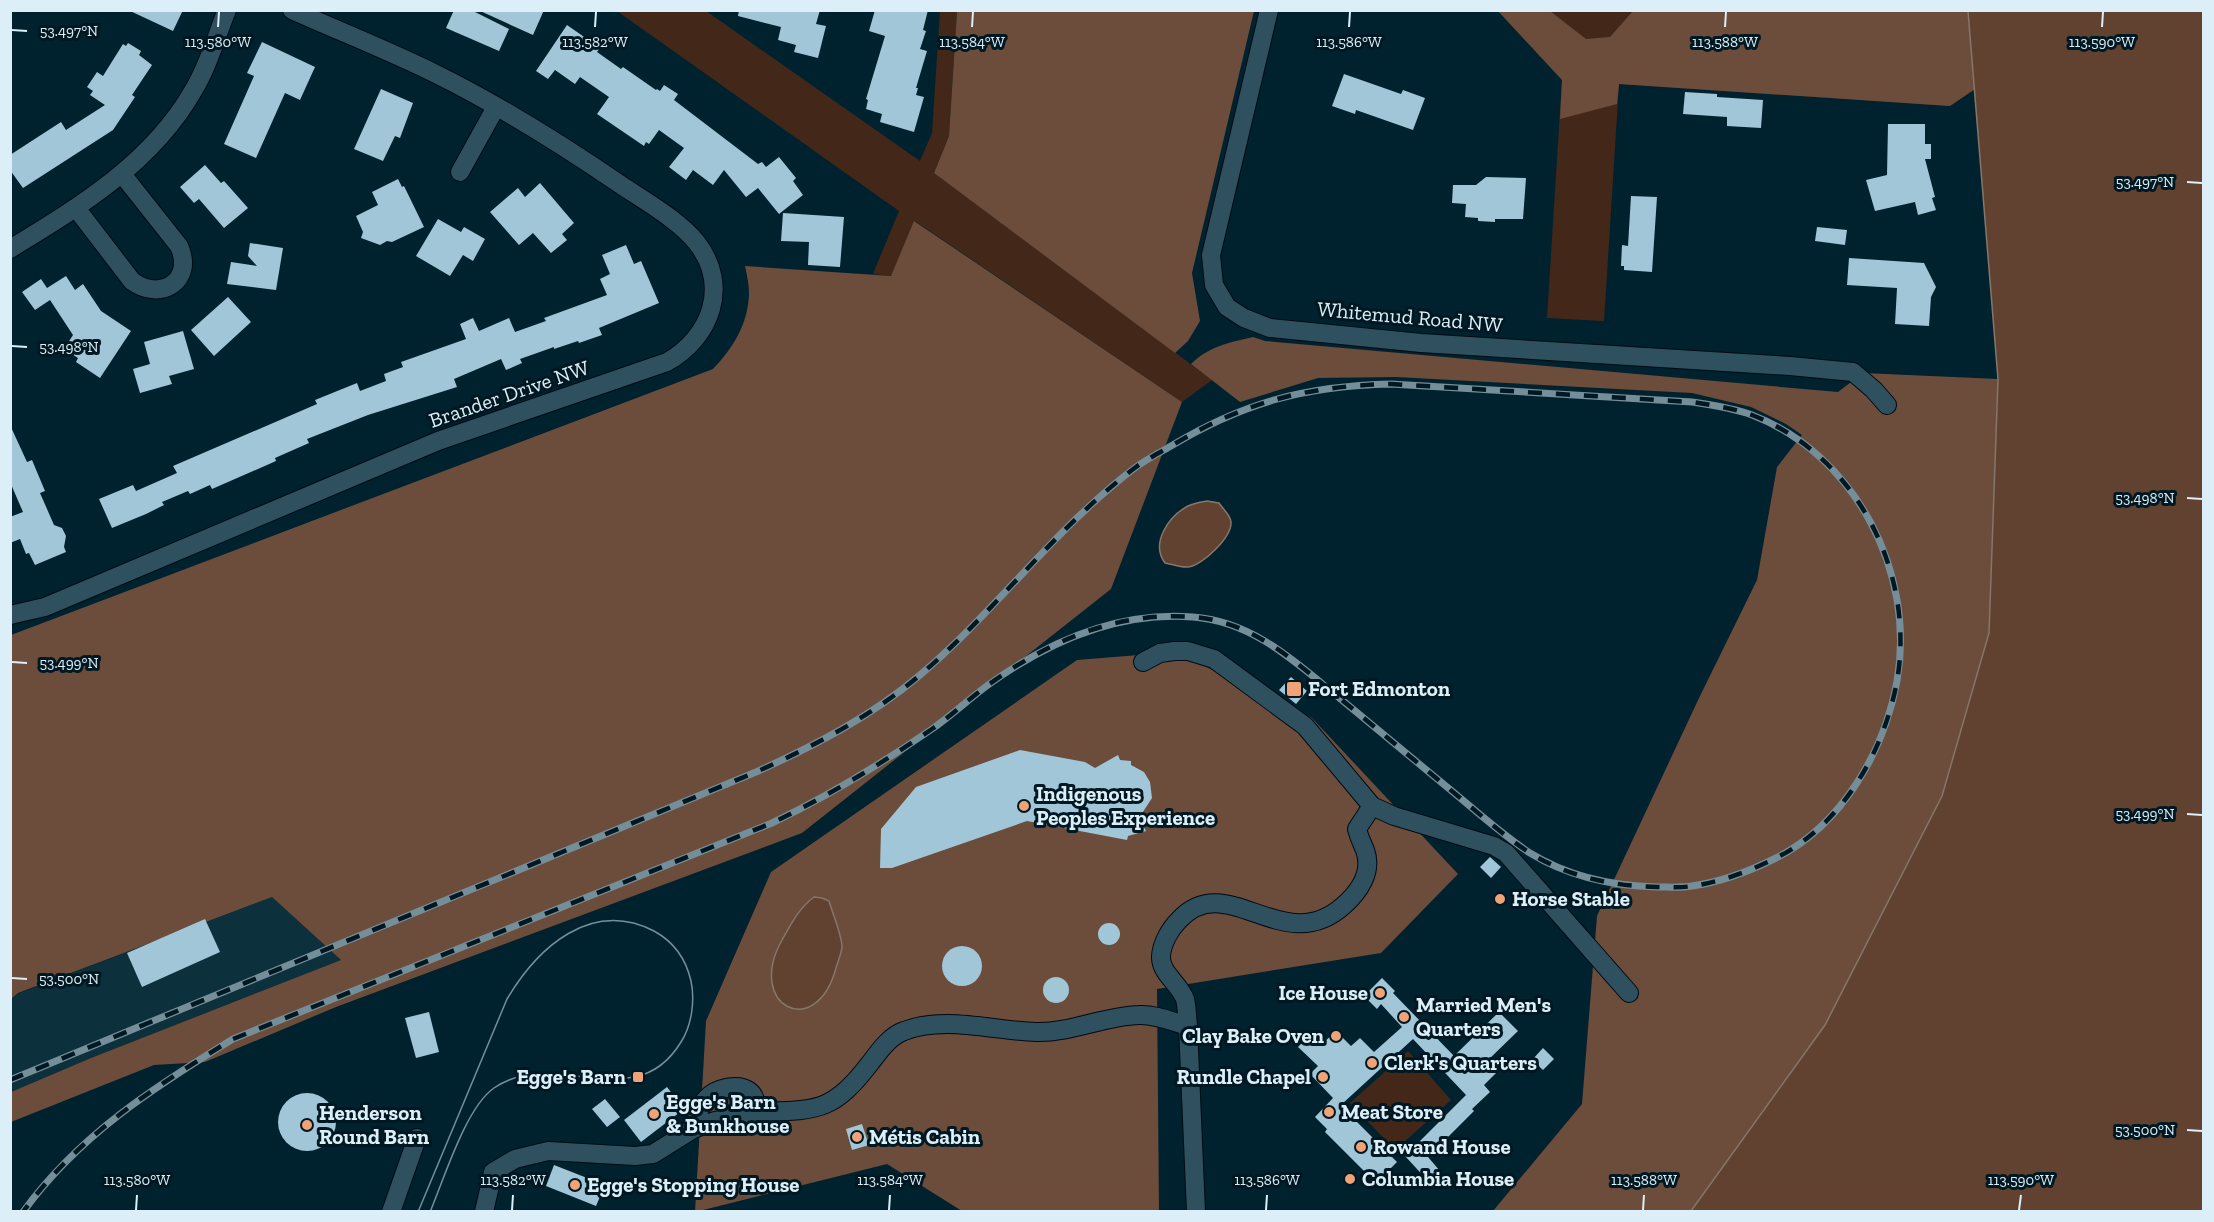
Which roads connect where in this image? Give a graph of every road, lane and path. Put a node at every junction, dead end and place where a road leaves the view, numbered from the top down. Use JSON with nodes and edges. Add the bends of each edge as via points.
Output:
{"nodes":[{"id":1,"x":227,"y":10,"type":"edge"},
{"id":2,"x":291,"y":10,"type":"edge"},
{"id":3,"x":1269,"y":10,"type":"edge"},
{"id":4,"x":496,"y":107,"type":"junction"},
{"id":5,"x":460,"y":172,"type":"dead end"},
{"id":6,"x":122,"y":174,"type":"junction"},
{"id":7,"x":76,"y":208,"type":"junction"},
{"id":8,"x":10,"y":249,"type":"edge"},
{"id":9,"x":1887,"y":405,"type":"dead end"},
{"id":10,"x":10,"y":615,"type":"edge"},
{"id":11,"x":1143,"y":662,"type":"dead end"},
{"id":12,"x":1372,"y":806,"type":"junction"},
{"id":13,"x":1629,"y":993,"type":"dead end"},
{"id":14,"x":1188,"y":1026,"type":"junction"},
{"id":15,"x":757,"y":1112,"type":"junction"},
{"id":16,"x":693,"y":1129,"type":"junction"},
{"id":17,"x":417,"y":1138,"type":"dead end"},
{"id":18,"x":391,"y":1212,"type":"edge"},
{"id":19,"x":484,"y":1212,"type":"edge"},
{"id":20,"x":1196,"y":1212,"type":"edge"}],
"edges":[{"from":1,"to":6,"type":"street","via":[[194,90],[161,135]]},
{"from":2,"to":4,"type":"street","name":"Brander Drive NW","via":[[433,73]]},
{"from":3,"to":9,"type":"street","name":"Whitemud Road NW","via":[[1211,255],[1214,285],[1227,307],[1244,318],[1270,328],[1421,343],[1853,372]]},
{"from":4,"to":5,"type":"street"},
{"from":4,"to":10,"type":"street","name":"Brander Drive NW","via":[[593,166],[696,241],[709,264],[714,291],[708,320],[692,345],[667,362],[438,441],[45,607]]},
{"from":6,"to":7,"type":"street"},
{"from":6,"to":7,"type":"street","via":[[179,246],[183,267],[177,281],[160,290],[138,285]]},
{"from":7,"to":8,"type":"street"},
{"from":11,"to":12,"type":"street","via":[[1174,651],[1214,659],[1305,726]]},
{"from":12,"to":13,"type":"street","via":[[1506,853]]},
{"from":12,"to":14,"type":"street","via":[[1357,829],[1365,851],[1366,873],[1361,888],[1335,913],[1302,924],[1277,922],[1238,906],[1209,903],[1192,908],[1172,927],[1161,954],[1161,965],[1185,998]]},
{"from":14,"to":15,"type":"street","via":[[1142,1014],[1055,1031],[954,1025],[904,1031],[890,1039],[839,1098],[814,1109]]},
{"from":14,"to":20,"type":"street"},
{"from":15,"to":16,"type":"street"},
{"from":15,"to":16,"type":"street","via":[[750,1091],[738,1087],[721,1089],[707,1097]]},
{"from":16,"to":19,"type":"street","via":[[653,1154],[548,1151],[515,1159],[493,1172]]},
{"from":17,"to":18,"type":"street"}]}
